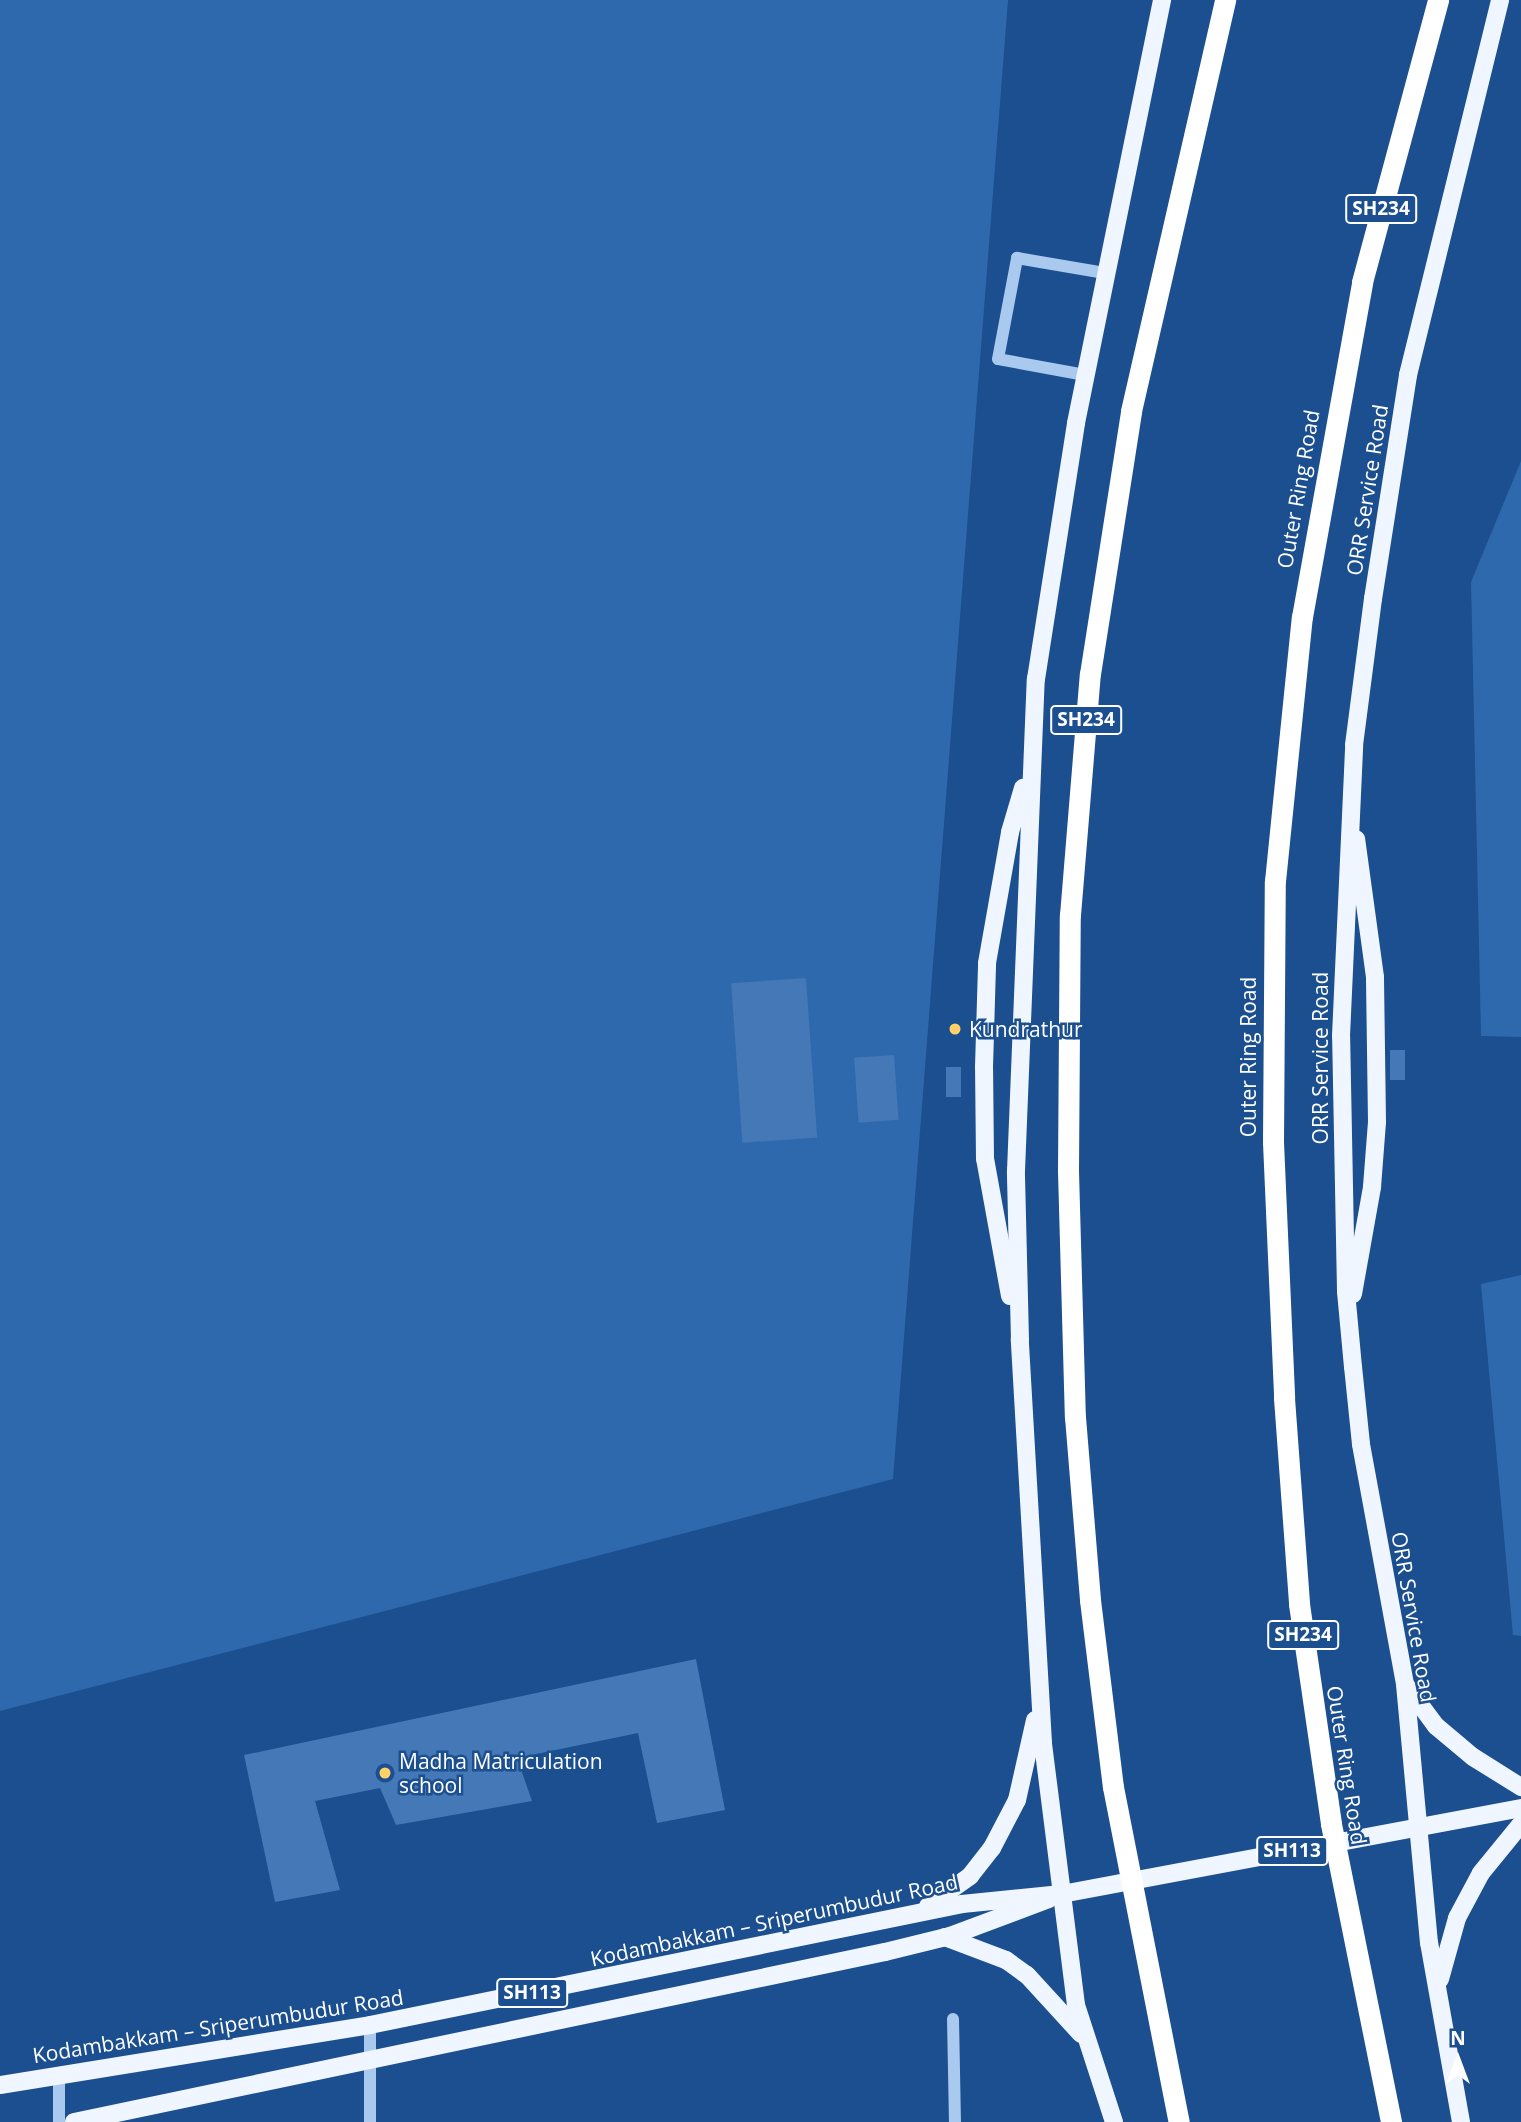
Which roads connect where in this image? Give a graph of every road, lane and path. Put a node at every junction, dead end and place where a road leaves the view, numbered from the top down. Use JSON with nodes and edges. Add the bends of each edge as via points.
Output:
{"nodes":[{"id":1,"x":1162,"y":0,"type":"edge"},
{"id":2,"x":1225,"y":0,"type":"edge"},
{"id":3,"x":1438,"y":0,"type":"edge"},
{"id":4,"x":1500,"y":0,"type":"edge"},
{"id":5,"x":1105,"y":274,"type":"junction"},
{"id":6,"x":1085,"y":375,"type":"junction"},
{"id":7,"x":1032,"y":757,"type":"junction"},
{"id":8,"x":1350,"y":808,"type":"junction"},
{"id":9,"x":1349,"y":1314,"type":"junction"},
{"id":10,"x":1020,"y":1340,"type":"junction"},
{"id":11,"x":1405,"y":1684,"type":"junction"},
{"id":12,"x":1040,"y":1699,"type":"junction"},
{"id":13,"x":1521,"y":1787,"type":"edge"},
{"id":14,"x":1521,"y":1808,"type":"edge"},
{"id":15,"x":1521,"y":1824,"type":"edge"},
{"id":16,"x":1417,"y":1827,"type":"junction"},
{"id":17,"x":1062,"y":1894,"type":"junction"},
{"id":18,"x":913,"y":1914,"type":"junction"},
{"id":19,"x":944,"y":1937,"type":"junction"},
{"id":20,"x":1438,"y":2008,"type":"junction"},
{"id":21,"x":953,"y":2019,"type":"dead end"},
{"id":22,"x":370,"y":2025,"type":"junction"},
{"id":23,"x":1083,"y":2036,"type":"junction"},
{"id":24,"x":370,"y":2059,"type":"junction"},
{"id":25,"x":60,"y":2077,"type":"junction"},
{"id":26,"x":0,"y":2085,"type":"edge"},
{"id":27,"x":59,"y":2122,"type":"edge"},
{"id":28,"x":74,"y":2122,"type":"edge"},
{"id":29,"x":370,"y":2122,"type":"edge"},
{"id":30,"x":955,"y":2122,"type":"edge"},
{"id":31,"x":1114,"y":2122,"type":"edge"},
{"id":32,"x":1179,"y":2122,"type":"edge"},
{"id":33,"x":1391,"y":2122,"type":"edge"},
{"id":34,"x":1461,"y":2122,"type":"edge"}],
"edges":[{"from":1,"to":5,"type":"main road"},
{"from":2,"to":32,"type":"highway","number":"SH234","bridge":true,"via":[[1130,411],[1090,674],[1070,915],[1068,1171],[1075,1417],[1091,1614],[1113,1787]]},
{"from":3,"to":33,"type":"highway","name":"Outer Ring Road","number":"SH234","bridge":true,"via":[[1362,282],[1302,617],[1275,881],[1273,1142],[1299,1604],[1331,1824]]},
{"from":4,"to":8,"type":"main road","name":"ORR Service Road","via":[[1444,211],[1408,375],[1373,599]]},
{"from":5,"to":6,"type":"main road"},
{"from":5,"to":6,"type":"lane","via":[[1017,258],[998,359]]},
{"from":6,"to":7,"type":"main road","via":[[1051,565]]},
{"from":7,"to":10,"type":"main road","via":[[1016,1171]]},
{"from":7,"to":10,"type":"main road","via":[[996,901],[987,963],[984,1067],[985,1159]]},
{"from":8,"to":9,"type":"main road","name":"ORR Service Road","via":[[1341,1036]]},
{"from":8,"to":9,"type":"main road","via":[[1375,977],[1377,1122],[1363,1252]]},
{"from":9,"to":11,"type":"main road","name":"ORR Service Road","via":[[1361,1444]]},
{"from":10,"to":12,"type":"main road"},
{"from":11,"to":13,"type":"main road","via":[[1436,1726],[1473,1757]]},
{"from":11,"to":16,"type":"main road","name":"ORR Service Road"},
{"from":12,"to":17,"type":"main road"},
{"from":12,"to":18,"type":"main road","via":[[1017,1800],[992,1849],[947,1896]]},
{"from":14,"to":16,"type":"main road","name":"Kodambakkam – Sriperumbudur Road","number":"SH113"},
{"from":15,"to":20,"type":"main road","via":[[1481,1873],[1457,1918],[1442,1965]]},
{"from":16,"to":17,"type":"main road","name":"Kodambakkam – Sriperumbudur Road","number":"SH113"},
{"from":16,"to":20,"type":"main road","name":"ORR Service Road"},
{"from":17,"to":18,"type":"main road","name":"Kodambakkam – Sriperumbudur Road","number":"SH113","via":[[1002,1898]]},
{"from":17,"to":19,"type":"main road","name":"Kodambakkam – Sriperumbudur Road","number":"SH113"},
{"from":17,"to":23,"type":"main road"},
{"from":18,"to":22,"type":"main road","name":"Kodambakkam – Sriperumbudur Road","number":"SH113"},
{"from":19,"to":23,"type":"main road","via":[[1006,1960],[1043,1991]]},
{"from":19,"to":24,"type":"main road","name":"Kodambakkam – Sriperumbudur Road","number":"SH113","via":[[599,2015]]},
{"from":20,"to":34,"type":"main road","name":"ORR Service Road"},
{"from":21,"to":30,"type":"lane"},
{"from":22,"to":24,"type":"lane"},
{"from":22,"to":25,"type":"main road","name":"Kodambakkam – Sriperumbudur Road","number":"SH113"},
{"from":23,"to":31,"type":"main road"},
{"from":24,"to":28,"type":"main road","name":"Kodambakkam – Sriperumbudur Road","number":"SH113"},
{"from":24,"to":29,"type":"lane"},
{"from":25,"to":26,"type":"main road","name":"Kodambakkam – Sriperumbudur Road","number":"SH113"},
{"from":25,"to":27,"type":"lane"}]}
